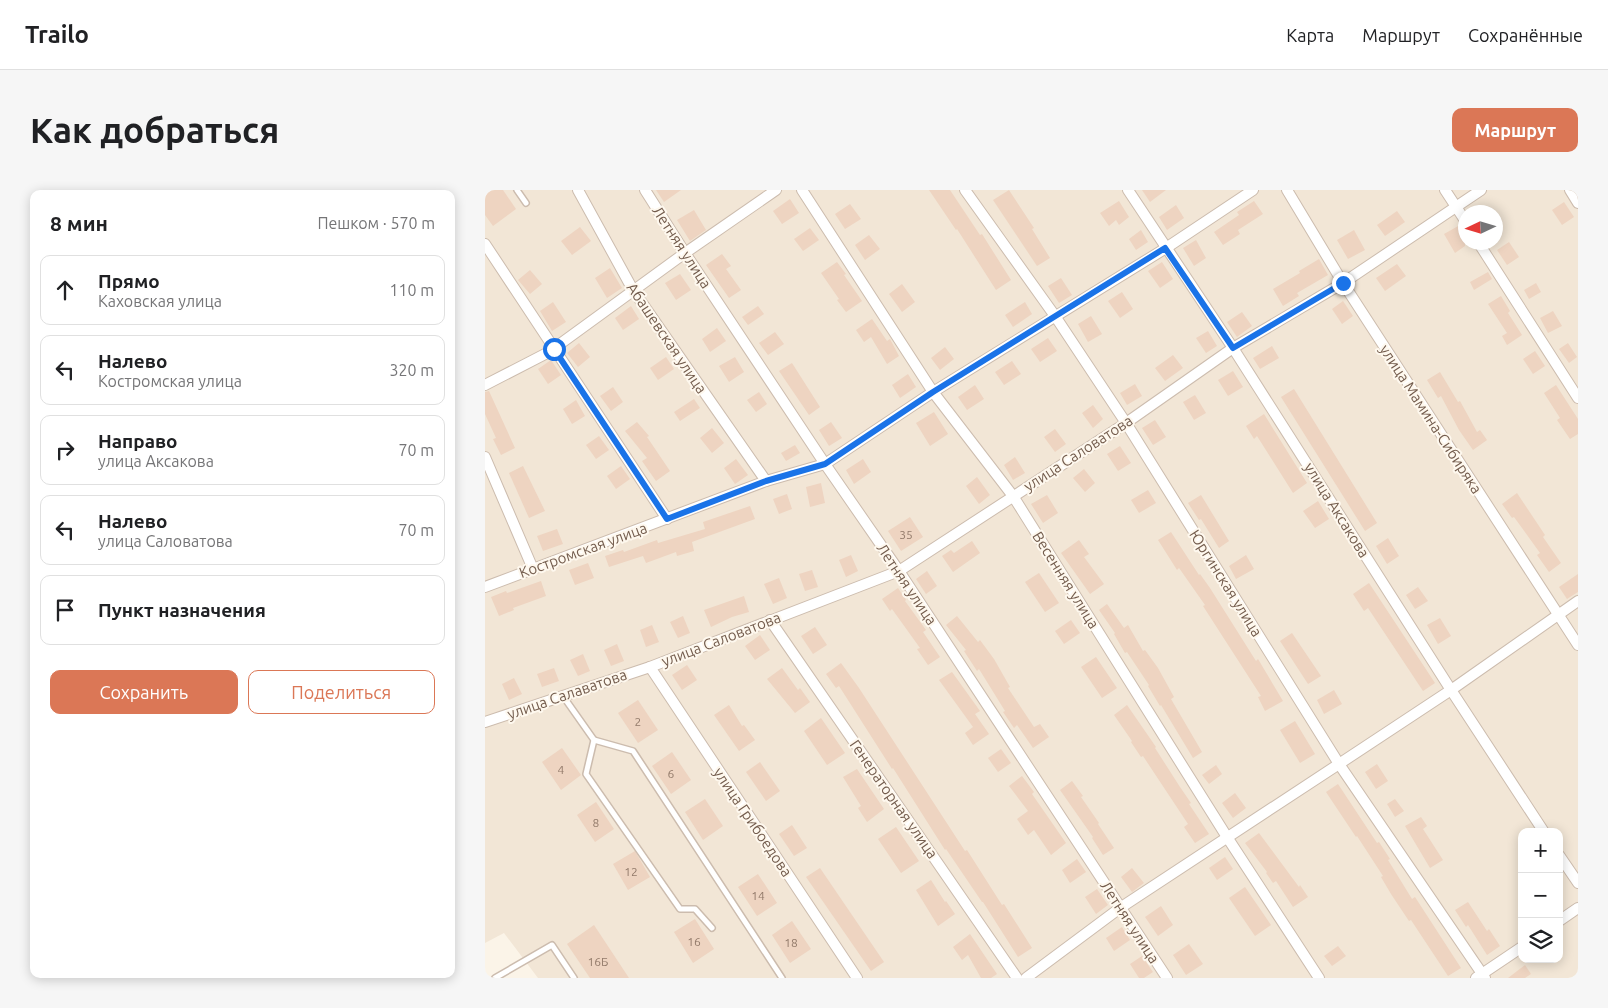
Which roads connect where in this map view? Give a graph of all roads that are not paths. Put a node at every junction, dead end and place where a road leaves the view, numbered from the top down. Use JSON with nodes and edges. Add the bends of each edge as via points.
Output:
{"nodes":[{"id":1,"x":517,"y":190,"type":"edge"},
{"id":2,"x":578,"y":190,"type":"edge"},
{"id":3,"x":645,"y":190,"type":"edge"},
{"id":4,"x":776,"y":190,"type":"edge"},
{"id":5,"x":802,"y":190,"type":"edge"},
{"id":6,"x":965,"y":190,"type":"edge"},
{"id":7,"x":1127,"y":190,"type":"edge"},
{"id":8,"x":1253,"y":190,"type":"edge"},
{"id":9,"x":1287,"y":190,"type":"edge"},
{"id":10,"x":1445,"y":190,"type":"edge"},
{"id":11,"x":1481,"y":190,"type":"edge"},
{"id":12,"x":1570,"y":190,"type":"edge"},
{"id":13,"x":526,"y":203,"type":"dead end"},
{"id":14,"x":1578,"y":203,"type":"edge"},
{"id":15,"x":1456,"y":207,"type":"junction"},
{"id":16,"x":1458,"y":210,"type":"edge"},
{"id":17,"x":485,"y":244,"type":"edge"},
{"id":18,"x":1165,"y":248,"type":"junction"},
{"id":19,"x":1484,"y":250,"type":"edge"},
{"id":20,"x":685,"y":253,"type":"junction"},
{"id":21,"x":1343,"y":283,"type":"junction"},
{"id":22,"x":633,"y":290,"type":"junction"},
{"id":23,"x":1055,"y":316,"type":"junction"},
{"id":24,"x":1233,"y":348,"type":"junction"},
{"id":25,"x":554,"y":349,"type":"junction"},
{"id":26,"x":485,"y":385,"type":"edge"},
{"id":27,"x":933,"y":392,"type":"junction"},
{"id":28,"x":1578,"y":398,"type":"edge"},
{"id":29,"x":1125,"y":423,"type":"junction"},
{"id":30,"x":485,"y":457,"type":"edge"},
{"id":31,"x":825,"y":464,"type":"junction"},
{"id":32,"x":766,"y":481,"type":"junction"},
{"id":33,"x":1013,"y":496,"type":"junction"},
{"id":34,"x":667,"y":519,"type":"junction"},
{"id":35,"x":533,"y":569,"type":"junction"},
{"id":36,"x":899,"y":571,"type":"junction"},
{"id":37,"x":485,"y":587,"type":"edge"},
{"id":38,"x":1578,"y":601,"type":"edge"},
{"id":39,"x":1557,"y":614,"type":"junction"},
{"id":40,"x":770,"y":620,"type":"junction"},
{"id":41,"x":1578,"y":645,"type":"edge"},
{"id":42,"x":650,"y":667,"type":"junction"},
{"id":43,"x":1451,"y":690,"type":"junction"},
{"id":44,"x":563,"y":696,"type":"junction"},
{"id":45,"x":485,"y":722,"type":"edge"},
{"id":46,"x":594,"y":740,"type":"junction"},
{"id":47,"x":1339,"y":764,"type":"junction"},
{"id":48,"x":1541,"y":828,"type":"edge"},
{"id":49,"x":1227,"y":838,"type":"junction"},
{"id":50,"x":1563,"y":861,"type":"edge"},
{"id":51,"x":1578,"y":883,"type":"edge"},
{"id":52,"x":1120,"y":908,"type":"junction"},
{"id":53,"x":1578,"y":908,"type":"edge"},
{"id":54,"x":1563,"y":918,"type":"edge"},
{"id":55,"x":711,"y":928,"type":"dead end"},
{"id":56,"x":1518,"y":950,"type":"edge"},
{"id":57,"x":1481,"y":977,"type":"edge"},
{"id":58,"x":495,"y":978,"type":"edge"},
{"id":59,"x":574,"y":978,"type":"edge"},
{"id":60,"x":782,"y":978,"type":"edge"},
{"id":61,"x":857,"y":978,"type":"edge"},
{"id":62,"x":1017,"y":978,"type":"edge"},
{"id":63,"x":1026,"y":978,"type":"edge"},
{"id":64,"x":1167,"y":978,"type":"edge"},
{"id":65,"x":1319,"y":978,"type":"edge"}],
"edges":[{"from":1,"to":13,"type":"lane"},
{"from":2,"to":22,"type":"street","name":"Абашевская улица"},
{"from":3,"to":20,"type":"street","name":"Летняя улица"},
{"from":4,"to":20,"type":"street"},
{"from":5,"to":27,"type":"street","name":"Весенняя улица"},
{"from":6,"to":23,"type":"street","name":"Юргинская улица"},
{"from":7,"to":18,"type":"street","name":"улица Аксакова"},
{"from":8,"to":18,"type":"street","name":"Костромская улица"},
{"from":9,"to":21,"type":"street","name":"улица Мамина-Сибиряка"},
{"from":10,"to":15,"type":"street"},
{"from":11,"to":15,"type":"street","name":"улица Саловатова"},
{"from":12,"to":14,"type":"street"},
{"from":15,"to":16,"type":"street"},
{"from":15,"to":21,"type":"street","name":"улица Саловатова"},
{"from":17,"to":25,"type":"street"},
{"from":18,"to":23,"type":"street","name":"Костромская улица"},
{"from":18,"to":24,"type":"street","name":"улица Аксакова"},
{"from":19,"to":28,"type":"street"},
{"from":20,"to":22,"type":"street"},
{"from":20,"to":31,"type":"street","name":"Летняя улица"},
{"from":21,"to":24,"type":"street","name":"улица Саловатова"},
{"from":21,"to":39,"type":"street","name":"улица Мамина-Сибиряка"},
{"from":22,"to":25,"type":"street"},
{"from":22,"to":32,"type":"street","name":"Абашевская улица"},
{"from":23,"to":27,"type":"street","name":"Костромская улица"},
{"from":23,"to":29,"type":"street","name":"Юргинская улица"},
{"from":24,"to":29,"type":"street","name":"улица Саловатова"},
{"from":24,"to":43,"type":"street","name":"улица Аксакова"},
{"from":25,"to":26,"type":"street"},
{"from":25,"to":34,"type":"street"},
{"from":27,"to":31,"type":"street","name":"Костромская улица"},
{"from":27,"to":33,"type":"street","name":"Весенняя улица"},
{"from":29,"to":33,"type":"street","name":"улица Саловатова"},
{"from":29,"to":47,"type":"street","name":"Юргинская улица"},
{"from":30,"to":35,"type":"street"},
{"from":31,"to":32,"type":"street","name":"Костромская улица"},
{"from":31,"to":36,"type":"street","name":"Летняя улица"},
{"from":32,"to":34,"type":"street","name":"Костромская улица"},
{"from":33,"to":36,"type":"street","name":"улица Саловатова"},
{"from":33,"to":49,"type":"street","name":"Весенняя улица"},
{"from":34,"to":35,"type":"street","name":"Костромская улица"},
{"from":35,"to":37,"type":"street","name":"Костромская улица"},
{"from":36,"to":40,"type":"street","name":"улица Саловатова"},
{"from":36,"to":52,"type":"street","name":"Летняя улица"},
{"from":38,"to":39,"type":"street"},
{"from":39,"to":41,"type":"street","name":"улица Мамина-Сибиряка"},
{"from":39,"to":43,"type":"street"},
{"from":40,"to":42,"type":"street","name":"улица Саловатова"},
{"from":40,"to":62,"type":"street","name":"Генераторная улица"},
{"from":42,"to":44,"type":"street","name":"улица Салаватова"},
{"from":42,"to":61,"type":"street","name":"улица Грибоедова"},
{"from":43,"to":47,"type":"street"},
{"from":43,"to":48,"type":"street","name":"улица Аксакова"},
{"from":44,"to":45,"type":"street","name":"улица Салаватова"},
{"from":44,"to":46,"type":"lane"},
{"from":46,"to":55,"type":"lane","via":[[586,774],[680,909],[695,909]]},
{"from":46,"to":60,"type":"lane","via":[[633,751]]},
{"from":47,"to":49,"type":"street"},
{"from":47,"to":57,"type":"street","name":"Юргинская улица"},
{"from":49,"to":52,"type":"street"},
{"from":49,"to":65,"type":"street","name":"Весенняя улица"},
{"from":50,"to":51,"type":"street"},
{"from":52,"to":63,"type":"street"},
{"from":52,"to":64,"type":"street","name":"Летняя улица"},
{"from":53,"to":54,"type":"street"},
{"from":56,"to":57,"type":"street"},
{"from":58,"to":59,"type":"lane","via":[[551,945]]}]}
